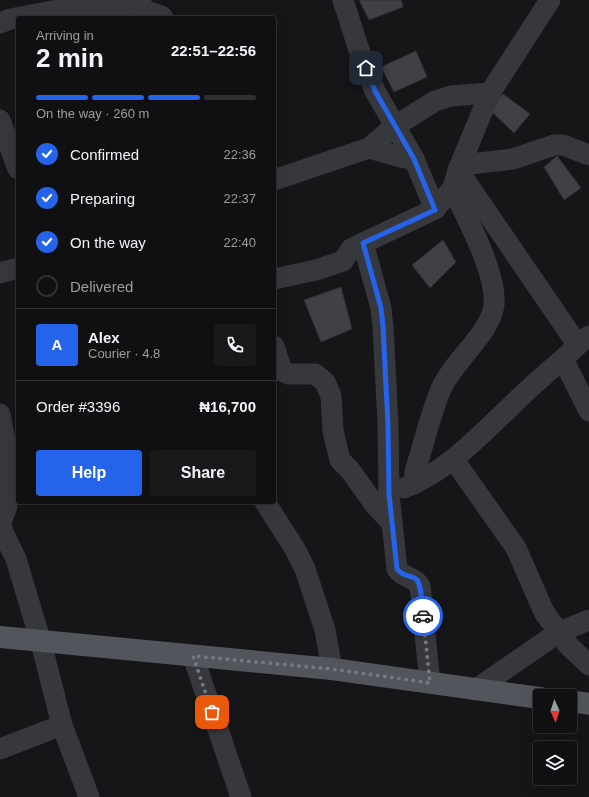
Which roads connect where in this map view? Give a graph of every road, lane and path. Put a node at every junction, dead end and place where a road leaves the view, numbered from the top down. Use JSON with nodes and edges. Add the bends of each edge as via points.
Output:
{"nodes":[{"id":1,"x":343,"y":0,"type":"edge"},
{"id":2,"x":550,"y":0,"type":"edge"},
{"id":3,"x":135,"y":2,"type":"edge"},
{"id":4,"x":69,"y":9,"type":"edge"},
{"id":5,"x":23,"y":16,"type":"edge"},
{"id":6,"x":161,"y":16,"type":"edge"},
{"id":7,"x":16,"y":17,"type":"edge"},
{"id":8,"x":0,"y":23,"type":"edge"},
{"id":9,"x":490,"y":93,"type":"junction"},
{"id":10,"x":0,"y":120,"type":"edge"},
{"id":11,"x":395,"y":126,"type":"junction"},
{"id":12,"x":369,"y":148,"type":"junction"},
{"id":13,"x":589,"y":155,"type":"edge"},
{"id":14,"x":414,"y":159,"type":"junction"},
{"id":15,"x":16,"y":164,"type":"edge"},
{"id":16,"x":457,"y":174,"type":"junction"},
{"id":17,"x":276,"y":179,"type":"edge"},
{"id":18,"x":435,"y":210,"type":"junction"},
{"id":19,"x":363,"y":243,"type":"junction"},
{"id":20,"x":16,"y":269,"type":"edge"},
{"id":21,"x":0,"y":273,"type":"edge"},
{"id":22,"x":276,"y":279,"type":"edge"},
{"id":23,"x":583,"y":340,"type":"edge"},
{"id":24,"x":276,"y":352,"type":"edge"},
{"id":25,"x":563,"y":359,"type":"junction"},
{"id":26,"x":16,"y":410,"type":"edge"},
{"id":27,"x":589,"y":411,"type":"edge"},
{"id":28,"x":0,"y":414,"type":"edge"},
{"id":29,"x":454,"y":460,"type":"junction"},
{"id":30,"x":414,"y":484,"type":"junction"},
{"id":31,"x":389,"y":494,"type":"junction"},
{"id":32,"x":266,"y":504,"type":"edge"},
{"id":33,"x":1,"y":522,"type":"edge"},
{"id":34,"x":392,"y":523,"type":"junction"},
{"id":35,"x":589,"y":620,"type":"edge"},
{"id":36,"x":558,"y":632,"type":"junction"},
{"id":37,"x":0,"y":636,"type":"edge"},
{"id":38,"x":40,"y":639,"type":"junction"},
{"id":39,"x":193,"y":656,"type":"junction"},
{"id":40,"x":589,"y":666,"type":"edge"},
{"id":41,"x":332,"y":669,"type":"junction"},
{"id":42,"x":430,"y":683,"type":"junction"},
{"id":43,"x":475,"y":690,"type":"junction"},
{"id":44,"x":533,"y":697,"type":"edge"},
{"id":45,"x":577,"y":702,"type":"edge"},
{"id":46,"x":589,"y":704,"type":"edge"},
{"id":47,"x":62,"y":725,"type":"junction"},
{"id":48,"x":0,"y":749,"type":"edge"},
{"id":49,"x":89,"y":797,"type":"edge"},
{"id":50,"x":241,"y":797,"type":"edge"}],
"edges":[{"from":1,"to":11,"type":"street","via":[[375,91]]},
{"from":2,"to":9,"type":"street"},
{"from":3,"to":4,"type":"street"},
{"from":3,"to":6,"type":"street"},
{"from":4,"to":5,"type":"street"},
{"from":7,"to":8,"type":"street"},
{"from":9,"to":11,"type":"street","via":[[435,100]]},
{"from":9,"to":16,"type":"street"},
{"from":10,"to":15,"type":"street"},
{"from":11,"to":12,"type":"street"},
{"from":11,"to":14,"type":"street"},
{"from":12,"to":14,"type":"street"},
{"from":12,"to":17,"type":"street"},
{"from":13,"to":16,"type":"street","via":[[563,145],[554,145],[513,160]]},
{"from":14,"to":18,"type":"street"},
{"from":16,"to":18,"type":"street"},
{"from":16,"to":23,"type":"street"},
{"from":16,"to":30,"type":"street","via":[[490,271],[494,305],[486,326],[450,372],[441,389]]},
{"from":18,"to":19,"type":"street"},
{"from":19,"to":22,"type":"street","via":[[351,249],[343,261]]},
{"from":19,"to":31,"type":"street","via":[[381,308],[383,327]]},
{"from":20,"to":21,"type":"street"},
{"from":23,"to":25,"type":"street"},
{"from":24,"to":34,"type":"street","via":[[282,371],[290,374],[315,374],[325,382],[331,396],[333,431],[340,460]]},
{"from":25,"to":27,"type":"street"},
{"from":25,"to":29,"type":"street"},
{"from":26,"to":28,"type":"street"},
{"from":28,"to":33,"type":"street","via":[[9,464],[7,506]]},
{"from":29,"to":30,"type":"street"},
{"from":29,"to":36,"type":"street","via":[[516,548],[544,612]]},
{"from":30,"to":31,"type":"street"},
{"from":31,"to":34,"type":"street"},
{"from":32,"to":41,"type":"street","via":[[305,569],[325,630]]},
{"from":33,"to":38,"type":"street","via":[[16,559]]},
{"from":34,"to":42,"type":"street","via":[[397,569],[401,574],[415,579],[420,586]]},
{"from":35,"to":36,"type":"street"},
{"from":36,"to":40,"type":"street"},
{"from":36,"to":43,"type":"street"},
{"from":37,"to":38,"type":"main road"},
{"from":38,"to":39,"type":"main road"},
{"from":38,"to":47,"type":"street"},
{"from":39,"to":41,"type":"main road"},
{"from":39,"to":50,"type":"street"},
{"from":41,"to":42,"type":"main road"},
{"from":42,"to":43,"type":"main road"},
{"from":43,"to":44,"type":"main road"},
{"from":45,"to":46,"type":"main road"},
{"from":47,"to":48,"type":"street"},
{"from":47,"to":49,"type":"street"}]}
